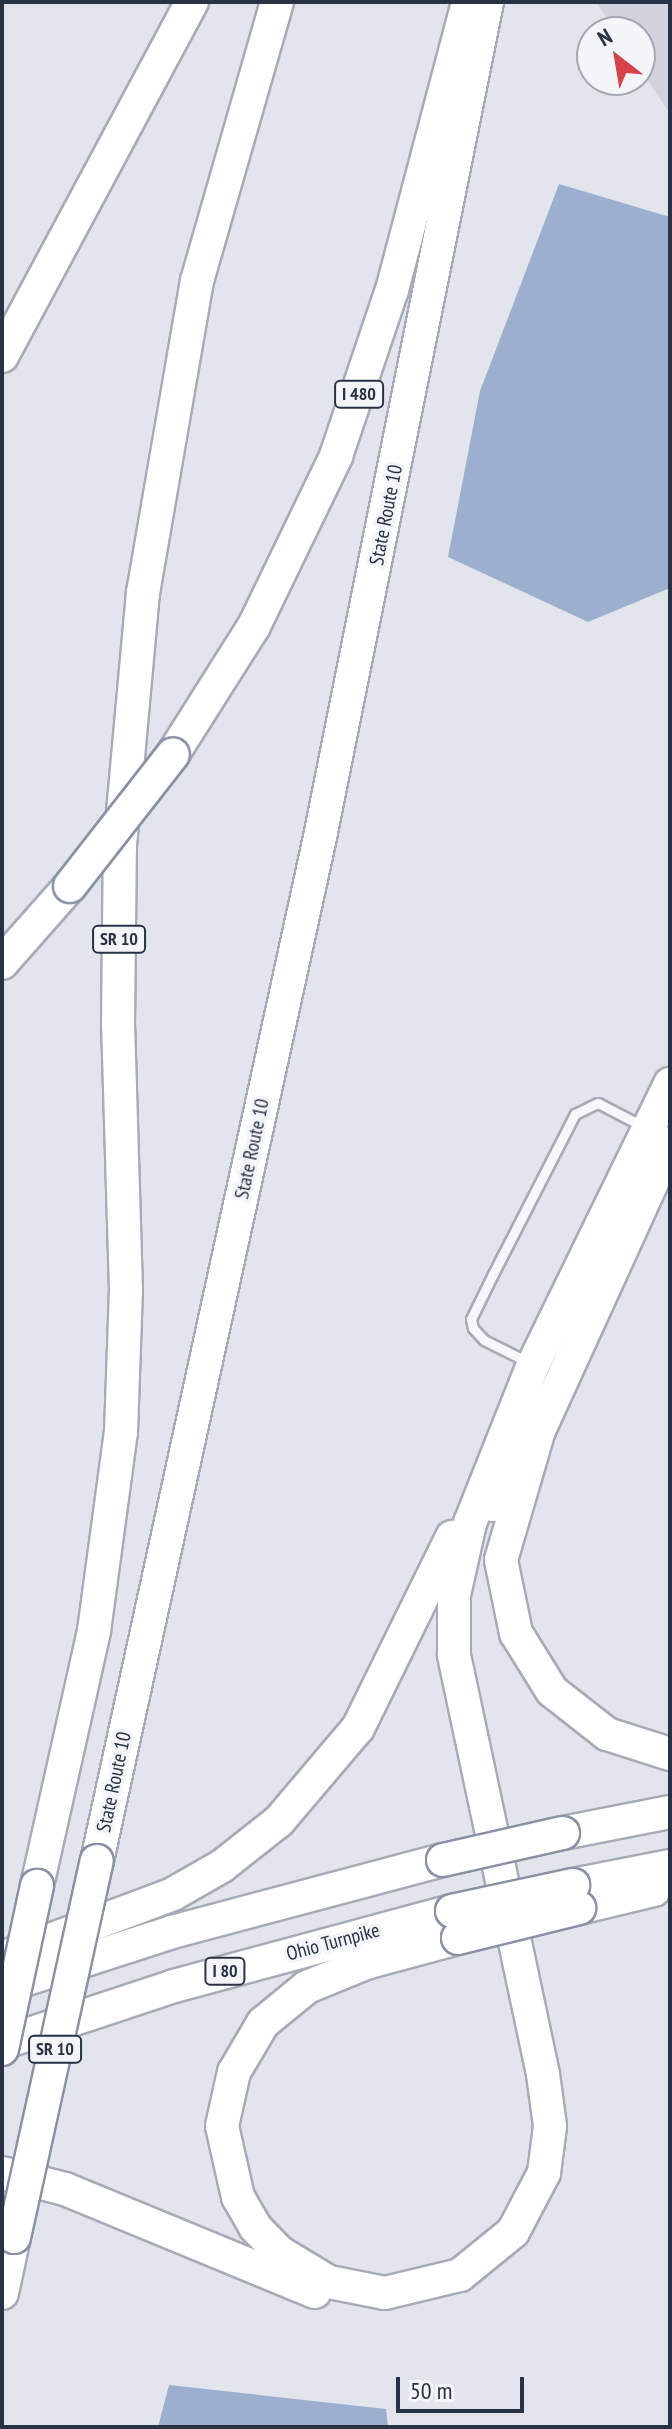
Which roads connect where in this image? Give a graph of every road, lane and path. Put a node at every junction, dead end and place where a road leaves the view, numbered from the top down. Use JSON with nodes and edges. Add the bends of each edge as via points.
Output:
{"nodes":[{"id":1,"x":192,"y":2,"type":"edge"},
{"id":2,"x":277,"y":2,"type":"edge"},
{"id":3,"x":468,"y":2,"type":"edge"},
{"id":4,"x":487,"y":2,"type":"edge"},
{"id":5,"x":2,"y":356,"type":"edge"},
{"id":6,"x":2,"y":963,"type":"edge"},
{"id":7,"x":670,"y":1084,"type":"edge"},
{"id":8,"x":659,"y":1136,"type":"edge"},
{"id":9,"x":533,"y":1365,"type":"junction"},
{"id":10,"x":539,"y":1430,"type":"junction"},
{"id":11,"x":499,"y":1445,"type":"junction"},
{"id":12,"x":670,"y":1754,"type":"edge"},
{"id":13,"x":670,"y":1812,"type":"edge"},
{"id":14,"x":670,"y":1866,"type":"edge"},
{"id":15,"x":670,"y":1886,"type":"edge"},
{"id":16,"x":576,"y":1896,"type":"junction"},
{"id":17,"x":455,"y":1925,"type":"junction"},
{"id":18,"x":2,"y":1958,"type":"edge"},
{"id":19,"x":2,"y":1987,"type":"edge"},
{"id":20,"x":2,"y":2043,"type":"edge"},
{"id":21,"x":2,"y":2049,"type":"edge"},
{"id":22,"x":2,"y":2173,"type":"edge"},
{"id":23,"x":2,"y":2293,"type":"edge"}],
"edges":[{"from":1,"to":5,"type":"highway"},
{"from":2,"to":21,"type":"highway","number":"SR 10","bridge":true,"via":[[197,281],[143,593],[120,845],[118,1026],[126,1291],[121,1432],[94,1631]]},
{"from":3,"to":6,"type":"highway","number":"I 480","bridge":true,"via":[[392,290],[336,456],[254,626],[173,754]]},
{"from":4,"to":23,"type":"highway","name":"State Route 10","number":"SR 10","bridge":true,"via":[[323,822]]},
{"from":7,"to":8,"type":"highway"},
{"from":8,"to":9,"type":"highway"},
{"from":8,"to":9,"type":"lane","via":[[598,1103],[575,1114],[471,1319],[484,1340]]},
{"from":8,"to":10,"type":"highway"},
{"from":9,"to":11,"type":"highway"},
{"from":10,"to":12,"type":"highway","via":[[503,1545],[501,1579],[516,1633],[542,1678],[577,1714],[626,1742]]},
{"from":10,"to":22,"type":"highway","via":[[484,1523],[471,1563],[465,1618],[478,1709],[561,2094],[560,2161],[536,2225],[501,2264],[455,2293],[401,2306],[363,2305],[299,2287],[65,2189]]},
{"from":11,"to":17,"type":"highway","via":[[460,1558],[453,1604],[454,1654],[541,2062],[549,2110],[548,2155],[523,2218],[489,2256],[460,2275],[385,2293],[329,2282],[279,2252],[255,2227],[238,2197],[226,2163],[222,2126],[234,2072],[263,2023],[307,1987]]},
{"from":11,"to":18,"type":"highway","via":[[371,1706],[345,1747],[296,1805],[244,1850],[173,1894]]},
{"from":13,"to":19,"type":"highway","bridge":true,"via":[[443,1860],[172,1932]]},
{"from":14,"to":16,"type":"highway"},
{"from":15,"to":16,"type":"highway"},
{"from":16,"to":17,"type":"highway","bridge":true},
{"from":17,"to":20,"type":"highway","name":"Ohio Turnpike","number":"I 80","via":[[174,1986]]}]}
